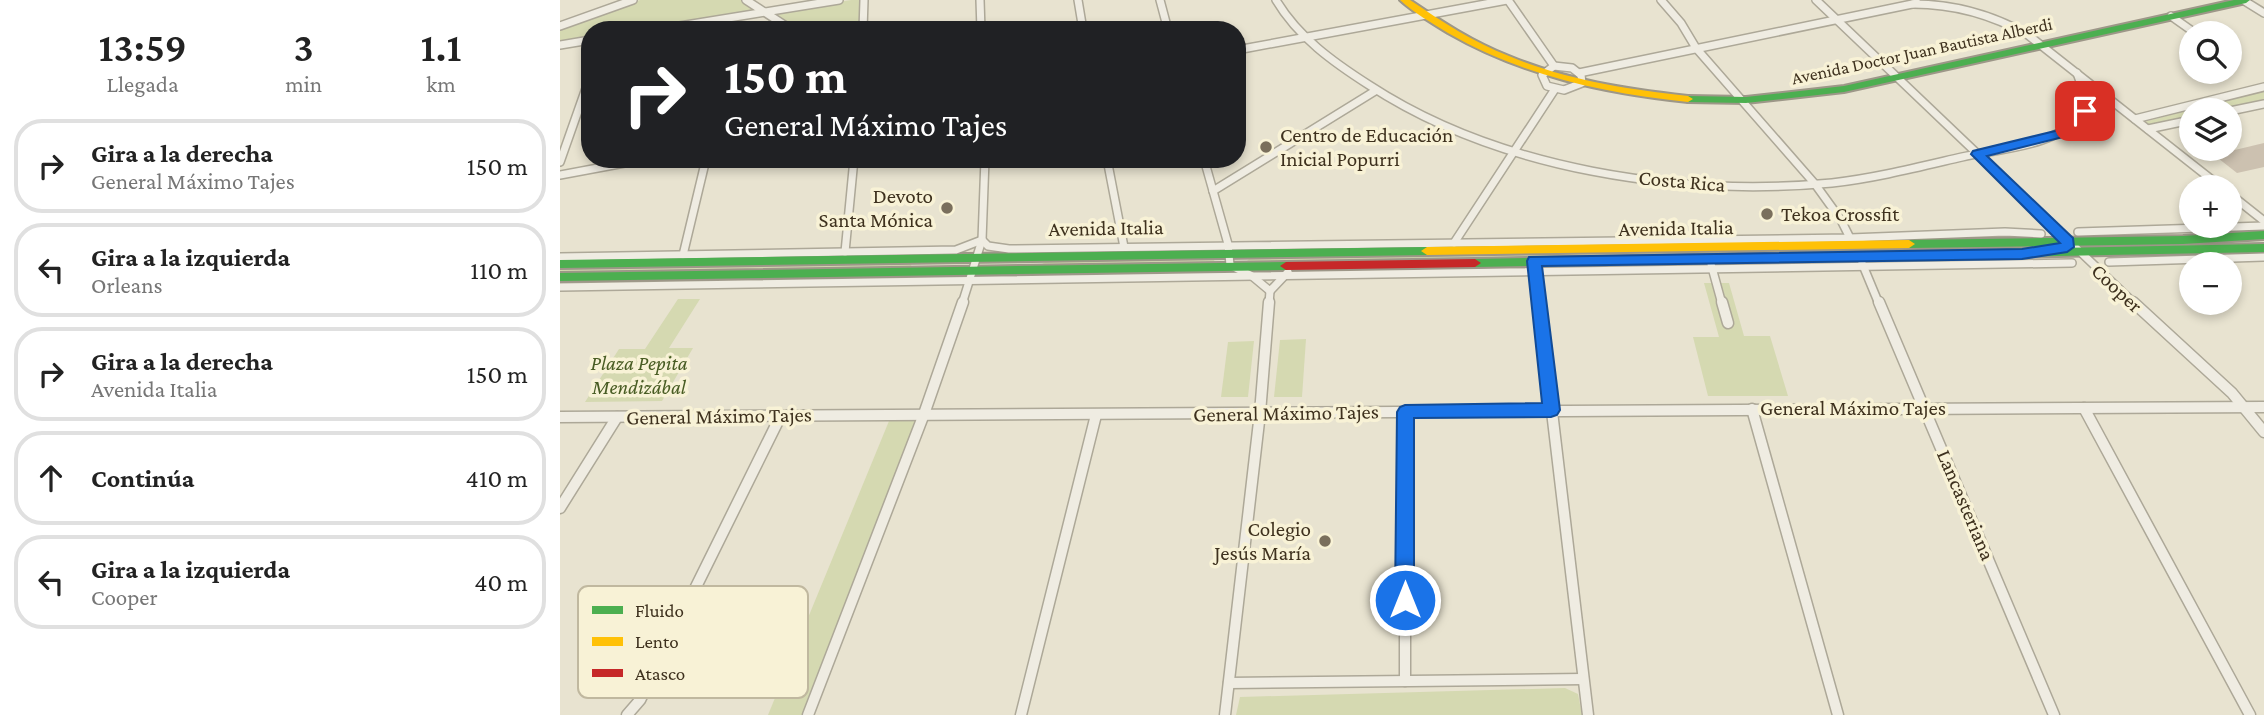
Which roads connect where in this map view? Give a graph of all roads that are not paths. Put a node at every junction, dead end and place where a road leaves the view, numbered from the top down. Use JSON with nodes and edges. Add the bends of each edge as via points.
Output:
{"nodes":[{"id":1,"x":634,"y":0,"type":"edge"},
{"id":2,"x":746,"y":0,"type":"edge"},
{"id":3,"x":839,"y":0,"type":"edge"},
{"id":4,"x":864,"y":0,"type":"edge"},
{"id":5,"x":980,"y":0,"type":"edge"},
{"id":6,"x":1078,"y":0,"type":"edge"},
{"id":7,"x":1160,"y":0,"type":"edge"},
{"id":8,"x":1276,"y":0,"type":"edge"},
{"id":9,"x":1404,"y":0,"type":"edge"},
{"id":10,"x":1508,"y":0,"type":"edge"},
{"id":11,"x":1661,"y":0,"type":"edge"},
{"id":12,"x":1816,"y":0,"type":"edge"},
{"id":13,"x":1931,"y":0,"type":"edge"},
{"id":14,"x":2244,"y":0,"type":"edge"},
{"id":15,"x":1954,"y":3,"type":"edge"},
{"id":16,"x":1913,"y":4,"type":"junction"},
{"id":17,"x":764,"y":12,"type":"junction"},
{"id":18,"x":2264,"y":13,"type":"edge"},
{"id":19,"x":1423,"y":15,"type":"junction"},
{"id":20,"x":738,"y":16,"type":"junction"},
{"id":21,"x":2171,"y":16,"type":"junction"},
{"id":22,"x":1836,"y":19,"type":"junction"},
{"id":23,"x":708,"y":21,"type":"edge"},
{"id":24,"x":737,"y":21,"type":"edge"},
{"id":25,"x":778,"y":21,"type":"edge"},
{"id":26,"x":863,"y":21,"type":"edge"},
{"id":27,"x":981,"y":21,"type":"edge"},
{"id":28,"x":1082,"y":21,"type":"edge"},
{"id":29,"x":1166,"y":21,"type":"edge"},
{"id":30,"x":2179,"y":22,"type":"edge"},
{"id":31,"x":560,"y":26,"type":"edge"},
{"id":32,"x":1305,"y":37,"type":"junction"},
{"id":33,"x":581,"y":42,"type":"edge"},
{"id":34,"x":560,"y":45,"type":"edge"},
{"id":35,"x":2042,"y":45,"type":"junction"},
{"id":36,"x":1246,"y":48,"type":"edge"},
{"id":37,"x":1696,"y":48,"type":"junction"},
{"id":38,"x":1553,"y":72,"type":"junction"},
{"id":39,"x":2077,"y":73,"type":"junction"},
{"id":40,"x":1896,"y":76,"type":"junction"},
{"id":41,"x":1581,"y":78,"type":"junction"},
{"id":42,"x":2264,"y":87,"type":"edge"},
{"id":43,"x":1555,"y":89,"type":"junction"},
{"id":44,"x":1376,"y":91,"type":"junction"},
{"id":45,"x":2105,"y":95,"type":"junction"},
{"id":46,"x":2087,"y":99,"type":"junction"},
{"id":47,"x":1741,"y":100,"type":"junction"},
{"id":48,"x":581,"y":102,"type":"edge"},
{"id":49,"x":2264,"y":104,"type":"edge"},
{"id":50,"x":2242,"y":109,"type":"edge"},
{"id":51,"x":2135,"y":119,"type":"junction"},
{"id":52,"x":2179,"y":123,"type":"edge"},
{"id":53,"x":2148,"y":129,"type":"junction"},
{"id":54,"x":1514,"y":150,"type":"junction"},
{"id":55,"x":1978,"y":154,"type":"junction"},
{"id":56,"x":560,"y":162,"type":"edge"},
{"id":57,"x":598,"y":168,"type":"edge"},
{"id":58,"x":704,"y":168,"type":"edge"},
{"id":59,"x":853,"y":168,"type":"edge"},
{"id":60,"x":985,"y":168,"type":"edge"},
{"id":61,"x":1109,"y":168,"type":"edge"},
{"id":62,"x":1207,"y":168,"type":"edge"},
{"id":63,"x":560,"y":175,"type":"edge"},
{"id":64,"x":2206,"y":175,"type":"edge"},
{"id":65,"x":1815,"y":184,"type":"junction"},
{"id":66,"x":1213,"y":191,"type":"junction"},
{"id":67,"x":2242,"y":205,"type":"edge"},
{"id":68,"x":2264,"y":224,"type":"edge"},
{"id":69,"x":2041,"y":234,"type":"dead end"},
{"id":70,"x":2264,"y":235,"type":"edge"},
{"id":71,"x":2009,"y":237,"type":"junction"},
{"id":72,"x":2073,"y":237,"type":"junction"},
{"id":73,"x":1850,"y":238,"type":"junction"},
{"id":74,"x":982,"y":240,"type":"junction"},
{"id":75,"x":2132,"y":244,"type":"junction"},
{"id":76,"x":1452,"y":246,"type":"junction"},
{"id":77,"x":1124,"y":247,"type":"junction"},
{"id":78,"x":2264,"y":248,"type":"edge"},
{"id":79,"x":845,"y":252,"type":"junction"},
{"id":80,"x":2154,"y":252,"type":"junction"},
{"id":81,"x":2198,"y":252,"type":"edge"},
{"id":82,"x":2179,"y":253,"type":"edge"},
{"id":83,"x":2242,"y":253,"type":"edge"},
{"id":84,"x":2242,"y":253,"type":"edge"},
{"id":85,"x":683,"y":255,"type":"junction"},
{"id":86,"x":1229,"y":255,"type":"junction"},
{"id":87,"x":896,"y":256,"type":"junction"},
{"id":88,"x":560,"y":257,"type":"edge"},
{"id":89,"x":2264,"y":257,"type":"edge"},
{"id":90,"x":2076,"y":258,"type":"junction"},
{"id":91,"x":2026,"y":259,"type":"junction"},
{"id":92,"x":1861,"y":261,"type":"junction"},
{"id":93,"x":2109,"y":262,"type":"dead end"},
{"id":94,"x":1711,"y":263,"type":"junction"},
{"id":95,"x":560,"y":264,"type":"edge"},
{"id":96,"x":1301,"y":264,"type":"junction"},
{"id":97,"x":916,"y":265,"type":"junction"},
{"id":98,"x":1535,"y":265,"type":"junction"},
{"id":99,"x":1372,"y":267,"type":"junction"},
{"id":100,"x":974,"y":270,"type":"junction"},
{"id":101,"x":1287,"y":273,"type":"junction"},
{"id":102,"x":1248,"y":274,"type":"junction"},
{"id":103,"x":560,"y":277,"type":"edge"},
{"id":104,"x":708,"y":279,"type":"junction"},
{"id":105,"x":560,"y":287,"type":"edge"},
{"id":106,"x":1269,"y":291,"type":"junction"},
{"id":107,"x":1728,"y":323,"type":"dead end"},
{"id":108,"x":2245,"y":407,"type":"junction"},
{"id":109,"x":2264,"y":407,"type":"edge"},
{"id":110,"x":1925,"y":408,"type":"junction"},
{"id":111,"x":2084,"y":408,"type":"junction"},
{"id":112,"x":1752,"y":409,"type":"junction"},
{"id":113,"x":1551,"y":410,"type":"junction"},
{"id":114,"x":1405,"y":412,"type":"junction"},
{"id":115,"x":1260,"y":413,"type":"junction"},
{"id":116,"x":924,"y":414,"type":"junction"},
{"id":117,"x":781,"y":415,"type":"junction"},
{"id":118,"x":1096,"y":415,"type":"junction"},
{"id":119,"x":560,"y":417,"type":"edge"},
{"id":120,"x":617,"y":417,"type":"junction"},
{"id":121,"x":2264,"y":432,"type":"edge"},
{"id":122,"x":560,"y":508,"type":"edge"},
{"id":123,"x":696,"y":586,"type":"edge"},
{"id":124,"x":1583,"y":679,"type":"junction"},
{"id":125,"x":1405,"y":681,"type":"junction"},
{"id":126,"x":1229,"y":683,"type":"junction"},
{"id":127,"x":641,"y":698,"type":"edge"},
{"id":128,"x":626,"y":715,"type":"edge"},
{"id":129,"x":808,"y":715,"type":"edge"},
{"id":130,"x":1021,"y":715,"type":"edge"},
{"id":131,"x":1225,"y":715,"type":"edge"},
{"id":132,"x":1588,"y":715,"type":"edge"},
{"id":133,"x":1838,"y":715,"type":"edge"},
{"id":134,"x":2054,"y":715,"type":"edge"},
{"id":135,"x":2250,"y":715,"type":"edge"}],
"edges":[{"from":1,"to":31,"type":"street"},
{"from":2,"to":17,"type":"street"},
{"from":3,"to":17,"type":"street"},
{"from":4,"to":26,"type":"street"},
{"from":5,"to":27,"type":"street"},
{"from":6,"to":28,"type":"street"},
{"from":7,"to":29,"type":"street"},
{"from":8,"to":32,"type":"street","name":"Costa Rica"},
{"from":9,"to":19,"type":"main road","name":"Avenida Doctor Juan Bautista Alberdi"},
{"from":10,"to":19,"type":"street"},
{"from":10,"to":38,"type":"street"},
{"from":11,"to":37,"type":"street"},
{"from":12,"to":22,"type":"street","name":"Cooper"},
{"from":13,"to":16,"type":"street"},
{"from":14,"to":18,"type":"street"},
{"from":14,"to":21,"type":"main road","name":"Avenida Doctor Juan Bautista Alberdi"},
{"from":15,"to":16,"type":"street"},
{"from":15,"to":35,"type":"street","via":[[2006,22]]},
{"from":16,"to":22,"type":"street"},
{"from":17,"to":20,"type":"street"},
{"from":17,"to":25,"type":"street"},
{"from":19,"to":32,"type":"street"},
{"from":19,"to":38,"type":"main road","name":"Avenida Doctor Juan Bautista Alberdi","via":[[1481,49]]},
{"from":20,"to":23,"type":"street"},
{"from":20,"to":24,"type":"street"},
{"from":21,"to":30,"type":"street"},
{"from":21,"to":35,"type":"main road","name":"Avenida Doctor Juan Bautista Alberdi"},
{"from":22,"to":37,"type":"street"},
{"from":22,"to":40,"type":"street","name":"Cooper"},
{"from":32,"to":36,"type":"street"},
{"from":32,"to":44,"type":"street","name":"Costa Rica"},
{"from":33,"to":34,"type":"street"},
{"from":35,"to":39,"type":"street"},
{"from":35,"to":40,"type":"main road","name":"Avenida Doctor Juan Bautista Alberdi"},
{"from":37,"to":41,"type":"street"},
{"from":37,"to":47,"type":"street"},
{"from":38,"to":41,"type":"main road","name":"Avenida Doctor Juan Bautista Alberdi"},
{"from":38,"to":43,"type":"street","via":[[1542,80]]},
{"from":39,"to":45,"type":"street"},
{"from":39,"to":46,"type":"street"},
{"from":40,"to":47,"type":"main road","name":"Avenida Doctor Juan Bautista Alberdi","via":[[1805,95]]},
{"from":40,"to":55,"type":"street","name":"Cooper"},
{"from":41,"to":43,"type":"street","via":[[1572,90]]},
{"from":41,"to":47,"type":"main road","name":"Avenida Doctor Juan Bautista Alberdi","via":[[1650,95]]},
{"from":42,"to":51,"type":"street"},
{"from":43,"to":54,"type":"street"},
{"from":44,"to":54,"type":"street","name":"Costa Rica","via":[[1448,127]]},
{"from":44,"to":66,"type":"street"},
{"from":45,"to":46,"type":"street"},
{"from":45,"to":51,"type":"street"},
{"from":46,"to":55,"type":"street","name":"Costa Rica","via":[[2085,111],[2071,128]]},
{"from":47,"to":65,"type":"street"},
{"from":48,"to":56,"type":"street"},
{"from":49,"to":50,"type":"street"},
{"from":51,"to":53,"type":"street"},
{"from":52,"to":53,"type":"street"},
{"from":53,"to":64,"type":"street"},
{"from":54,"to":65,"type":"street","name":"Costa Rica","via":[[1592,170],[1676,182]]},
{"from":54,"to":76,"type":"street"},
{"from":55,"to":65,"type":"street","name":"Costa Rica"},
{"from":55,"to":72,"type":"street","name":"Cooper"},
{"from":57,"to":63,"type":"street"},
{"from":58,"to":85,"type":"street"},
{"from":59,"to":79,"type":"street"},
{"from":60,"to":74,"type":"street"},
{"from":61,"to":77,"type":"street"},
{"from":62,"to":66,"type":"street"},
{"from":65,"to":73,"type":"street"},
{"from":66,"to":86,"type":"street"},
{"from":67,"to":68,"type":"street"},
{"from":68,"to":75,"type":"street","name":"Avenida Italia"},
{"from":69,"to":71,"type":"street","name":"Avenida Italia"},
{"from":70,"to":75,"type":"main road","name":"Avenida Italia"},
{"from":71,"to":72,"type":"main road","name":"Avenida Italia"},
{"from":71,"to":73,"type":"street","name":"Avenida Italia"},
{"from":71,"to":76,"type":"main road","name":"Avenida Italia"},
{"from":71,"to":91,"type":"street"},
{"from":72,"to":75,"type":"main road","name":"Avenida Italia"},
{"from":72,"to":90,"type":"street","name":"Cooper"},
{"from":72,"to":91,"type":"main road","via":[[2067,247]]},
{"from":73,"to":76,"type":"street","name":"Avenida Italia"},
{"from":74,"to":77,"type":"street","name":"Avenida Italia","via":[[988,246],[1009,249]]},
{"from":74,"to":97,"type":"street","name":"Avenida Italia"},
{"from":74,"to":100,"type":"street"},
{"from":75,"to":80,"type":"main road","name":"Avenida Italia"},
{"from":75,"to":80,"type":"street"},
{"from":75,"to":81,"type":"street","name":"Avenida Italia"},
{"from":75,"to":90,"type":"main road","name":"Avenida Italia","via":[[2081,247]]},
{"from":75,"to":93,"type":"street","name":"Avenida Italia"},
{"from":76,"to":86,"type":"main road","name":"Avenida Italia"},
{"from":77,"to":86,"type":"street","name":"Avenida Italia"},
{"from":78,"to":83,"type":"main road","name":"Avenida Italia"},
{"from":79,"to":85,"type":"street","name":"Avenida Italia"},
{"from":79,"to":87,"type":"street","name":"Avenida Italia"},
{"from":80,"to":82,"type":"main road","name":"Avenida Italia"},
{"from":84,"to":89,"type":"street","name":"Avenida Italia"},
{"from":85,"to":88,"type":"street","name":"Avenida Italia"},
{"from":86,"to":96,"type":"main road","name":"Avenida Italia"},
{"from":86,"to":100,"type":"main road","name":"Avenida Italia","via":[[986,265]]},
{"from":86,"to":102,"type":"street"},
{"from":87,"to":95,"type":"main road","name":"Avenida Italia"},
{"from":87,"to":97,"type":"main road","name":"Avenida Italia"},
{"from":90,"to":91,"type":"main road","name":"Avenida Italia"},
{"from":90,"to":108,"type":"street","name":"Cooper"},
{"from":91,"to":92,"type":"main road","name":"Avenida Italia"},
{"from":92,"to":94,"type":"main road","name":"Avenida Italia"},
{"from":92,"to":110,"type":"street","name":"Lancasteriana"},
{"from":94,"to":98,"type":"main road","name":"Avenida Italia"},
{"from":94,"to":107,"type":"street"},
{"from":96,"to":99,"type":"main road","name":"Avenida Italia"},
{"from":96,"to":101,"type":"street"},
{"from":97,"to":100,"type":"main road","name":"Avenida Italia"},
{"from":97,"to":100,"type":"main road","name":"Avenida Italia","via":[[963,259]]},
{"from":97,"to":104,"type":"main road","name":"Avenida Italia","via":[[867,276]]},
{"from":98,"to":99,"type":"main road","name":"Avenida Italia"},
{"from":98,"to":113,"type":"street"},
{"from":99,"to":101,"type":"street","name":"Avenida Italia"},
{"from":100,"to":102,"type":"street","name":"Avenida Italia","via":[[1000,278]]},
{"from":100,"to":116,"type":"street"},
{"from":101,"to":102,"type":"street","name":"Avenida Italia"},
{"from":101,"to":106,"type":"street"},
{"from":102,"to":106,"type":"street"},
{"from":103,"to":104,"type":"main road","name":"Avenida Italia"},
{"from":104,"to":105,"type":"street","name":"Avenida Italia"},
{"from":106,"to":115,"type":"street"},
{"from":108,"to":109,"type":"street","name":"General Máximo Tajes"},
{"from":108,"to":111,"type":"street","name":"General Máximo Tajes"},
{"from":108,"to":121,"type":"street","name":"Cooper"},
{"from":110,"to":111,"type":"street","name":"General Máximo Tajes"},
{"from":110,"to":112,"type":"street","name":"General Máximo Tajes"},
{"from":110,"to":134,"type":"street","name":"Lancasteriana"},
{"from":111,"to":135,"type":"street"},
{"from":112,"to":113,"type":"street","name":"General Máximo Tajes"},
{"from":112,"to":133,"type":"street"},
{"from":113,"to":114,"type":"street","name":"General Máximo Tajes"},
{"from":113,"to":124,"type":"street"},
{"from":114,"to":115,"type":"street","name":"General Máximo Tajes"},
{"from":114,"to":125,"type":"street"},
{"from":115,"to":118,"type":"street","name":"General Máximo Tajes"},
{"from":115,"to":126,"type":"street"},
{"from":116,"to":117,"type":"street","name":"General Máximo Tajes"},
{"from":116,"to":118,"type":"street","name":"General Máximo Tajes"},
{"from":116,"to":129,"type":"street"},
{"from":117,"to":120,"type":"street","name":"General Máximo Tajes"},
{"from":117,"to":123,"type":"street"},
{"from":118,"to":130,"type":"street"},
{"from":119,"to":120,"type":"street","name":"General Máximo Tajes"},
{"from":120,"to":122,"type":"street"},
{"from":124,"to":125,"type":"street"},
{"from":124,"to":132,"type":"street"},
{"from":125,"to":126,"type":"street"},
{"from":126,"to":131,"type":"street"},
{"from":127,"to":128,"type":"street"}]}
